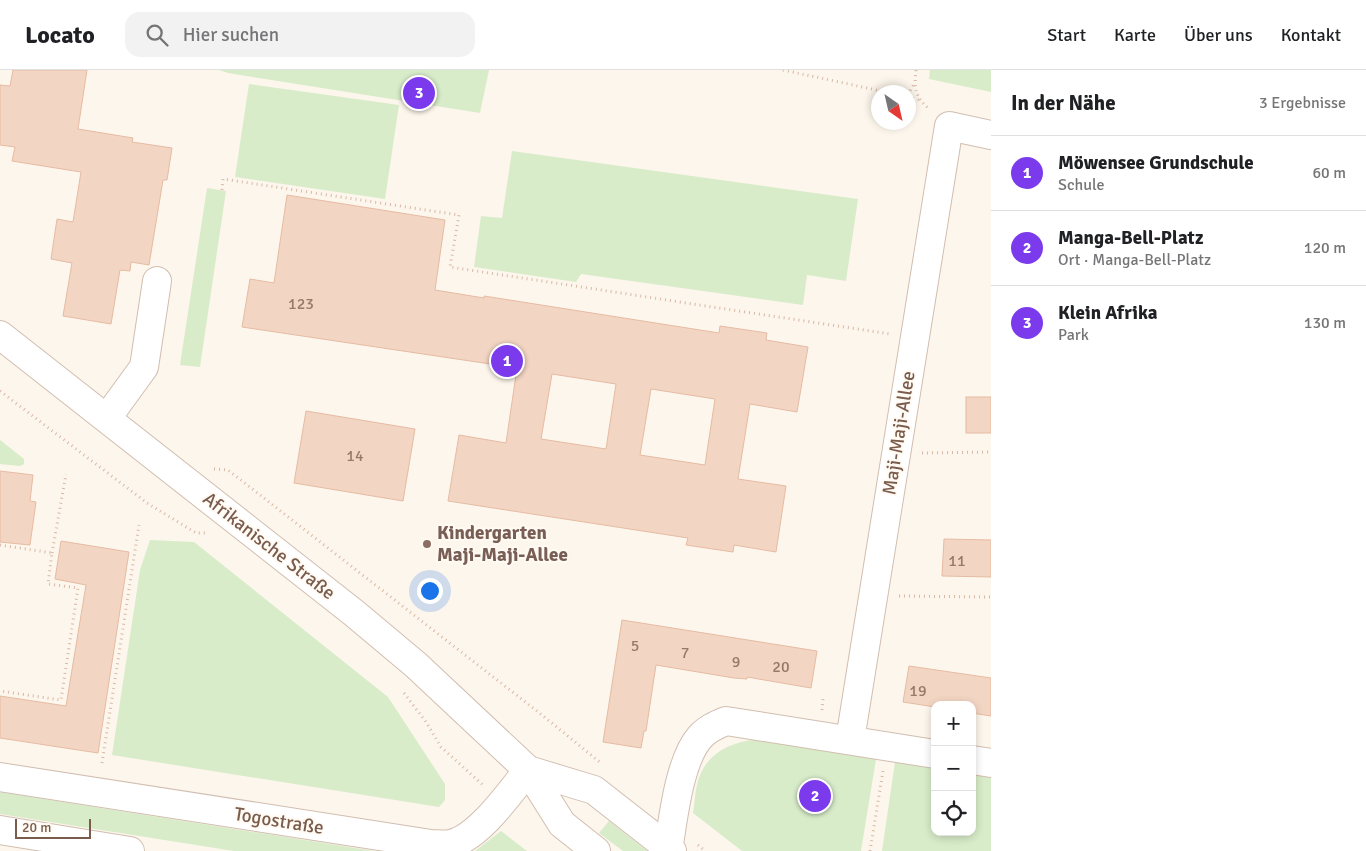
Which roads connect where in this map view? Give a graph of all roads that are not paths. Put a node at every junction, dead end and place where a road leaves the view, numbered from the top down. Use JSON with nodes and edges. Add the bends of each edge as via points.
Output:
{"nodes":[{"id":1,"x":991,"y":136,"type":"edge"},
{"id":2,"x":158,"y":281,"type":"dead end"},
{"id":3,"x":0,"y":335,"type":"edge"},
{"id":4,"x":107,"y":418,"type":"junction"},
{"id":5,"x":850,"y":740,"type":"junction"},
{"id":6,"x":931,"y":753,"type":"edge"},
{"id":7,"x":976,"y":761,"type":"edge"},
{"id":8,"x":991,"y":763,"type":"edge"},
{"id":9,"x":528,"y":770,"type":"junction"},
{"id":10,"x":0,"y":777,"type":"edge"},
{"id":11,"x":0,"y":830,"type":"edge"},
{"id":12,"x":669,"y":850,"type":"edge"},
{"id":13,"x":130,"y":851,"type":"edge"},
{"id":14,"x":596,"y":851,"type":"edge"}],
"edges":[{"from":1,"to":5,"type":"street","name":"Maji-Maji-Allee","via":[[949,126]]},
{"from":2,"to":4,"type":"street","via":[[144,368]]},
{"from":3,"to":4,"type":"street","name":"Afrikanische Straße"},
{"from":4,"to":9,"type":"street","name":"Afrikanische Straße","via":[[354,613],[416,665]]},
{"from":5,"to":6,"type":"street"},
{"from":5,"to":12,"type":"street","via":[[726,722],[713,726],[700,738],[688,757],[677,798]]},
{"from":7,"to":8,"type":"street"},
{"from":9,"to":10,"type":"street","name":"Togostraße","via":[[493,813],[469,835],[452,844],[430,844]]},
{"from":9,"to":12,"type":"street","name":"Afrikanische Straße","via":[[594,790]]},
{"from":9,"to":14,"type":"street","name":"Afrikanische Straße","via":[[562,824]]},
{"from":11,"to":13,"type":"street"}]}
